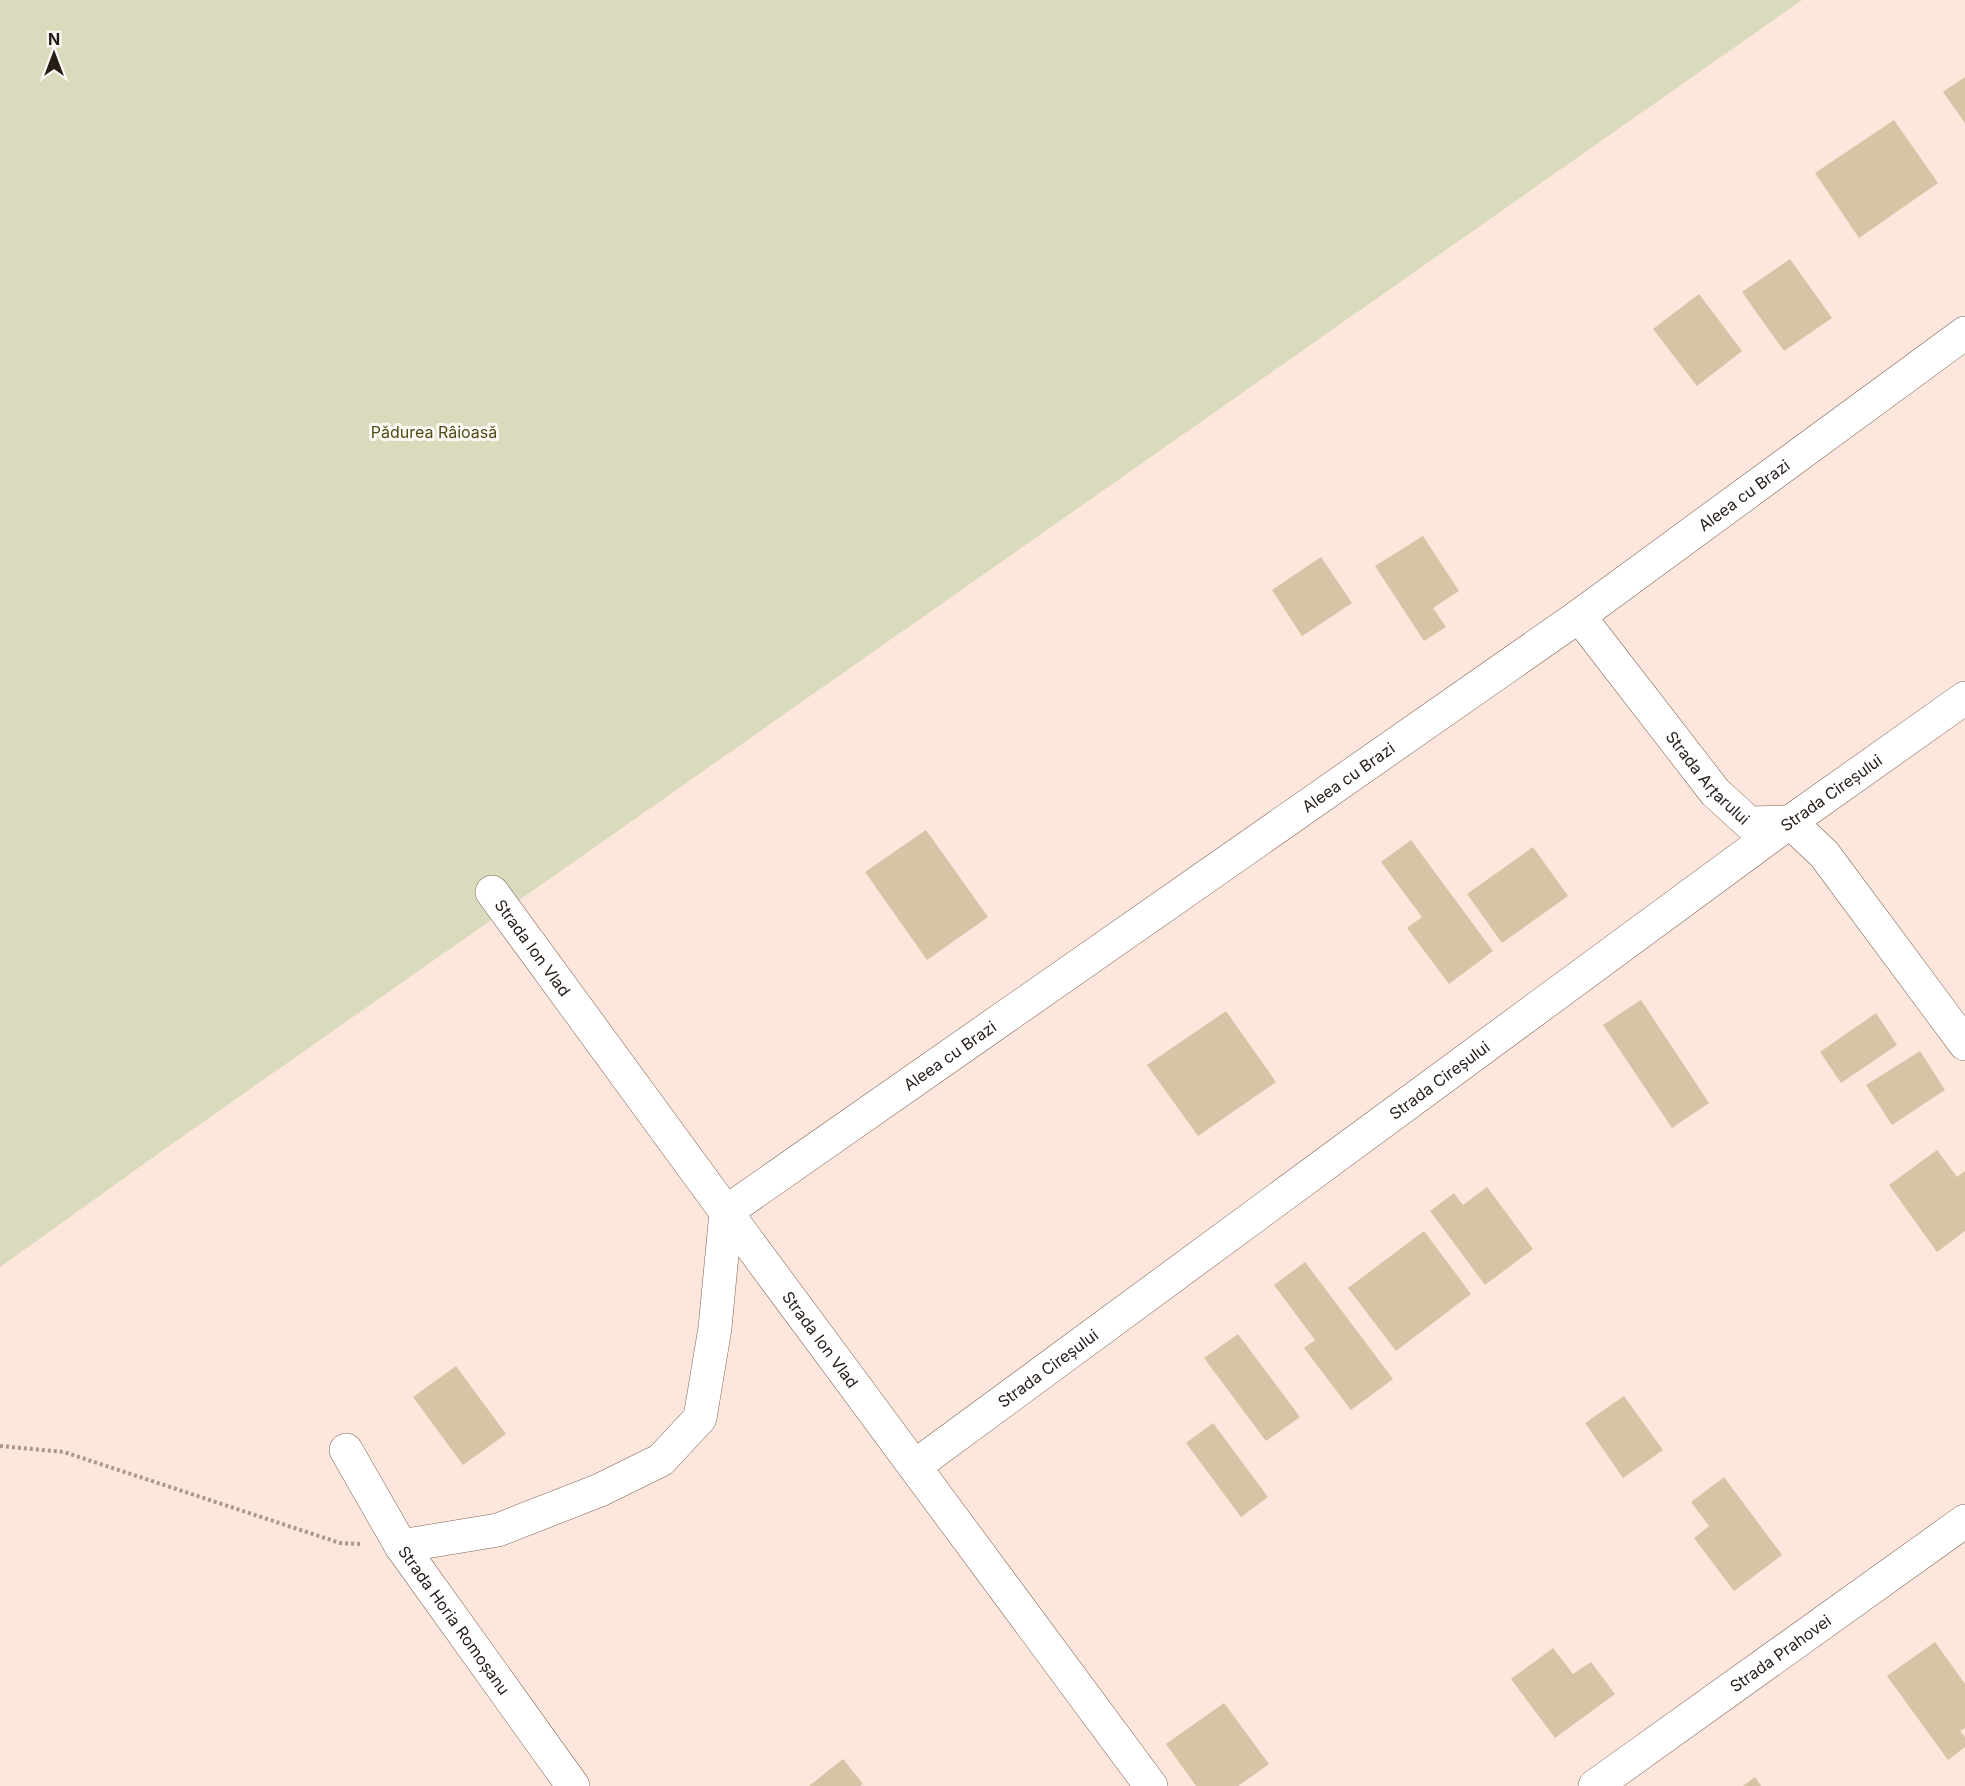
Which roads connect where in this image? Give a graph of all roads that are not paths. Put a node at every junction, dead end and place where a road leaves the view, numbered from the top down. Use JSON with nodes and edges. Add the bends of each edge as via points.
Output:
{"nodes":[{"id":1,"x":1965,"y":333,"type":"edge"},
{"id":2,"x":1579,"y":616,"type":"junction"},
{"id":3,"x":1965,"y":698,"type":"edge"},
{"id":4,"x":1790,"y":822,"type":"junction"},
{"id":5,"x":492,"y":892,"type":"dead end"},
{"id":6,"x":1965,"y":1044,"type":"edge"},
{"id":7,"x":726,"y":1212,"type":"junction"},
{"id":8,"x":346,"y":1450,"type":"dead end"},
{"id":9,"x":915,"y":1466,"type":"junction"},
{"id":10,"x":1965,"y":1521,"type":"edge"},
{"id":11,"x":401,"y":1546,"type":"junction"},
{"id":12,"x":573,"y":1786,"type":"edge"},
{"id":13,"x":1152,"y":1786,"type":"edge"},
{"id":14,"x":1595,"y":1786,"type":"edge"}],
"edges":[{"from":1,"to":2,"type":"street","name":"Aleea cu Brazi"},
{"from":2,"to":4,"type":"street","name":"Strada Arțarului","via":[[1715,792],[1749,823]]},
{"from":2,"to":7,"type":"street","name":"Aleea cu Brazi"},
{"from":3,"to":4,"type":"street","name":"Strada Cireșului"},
{"from":4,"to":6,"type":"street","via":[[1824,854]]},
{"from":4,"to":9,"type":"street","name":"Strada Cireșului"},
{"from":5,"to":7,"type":"street","name":"Strada Ion Vlad"},
{"from":7,"to":9,"type":"street","name":"Strada Ion Vlad"},
{"from":7,"to":11,"type":"street","via":[[715,1328],[699,1419],[661,1460],[600,1490],[498,1530]]},
{"from":8,"to":11,"type":"street","name":"Strada Horia Romoșanu"},
{"from":9,"to":13,"type":"street","name":"Strada Ion Vlad"},
{"from":10,"to":14,"type":"street","name":"Strada Prahovei"},
{"from":11,"to":12,"type":"street","name":"Strada Horia Romoșanu"}]}
